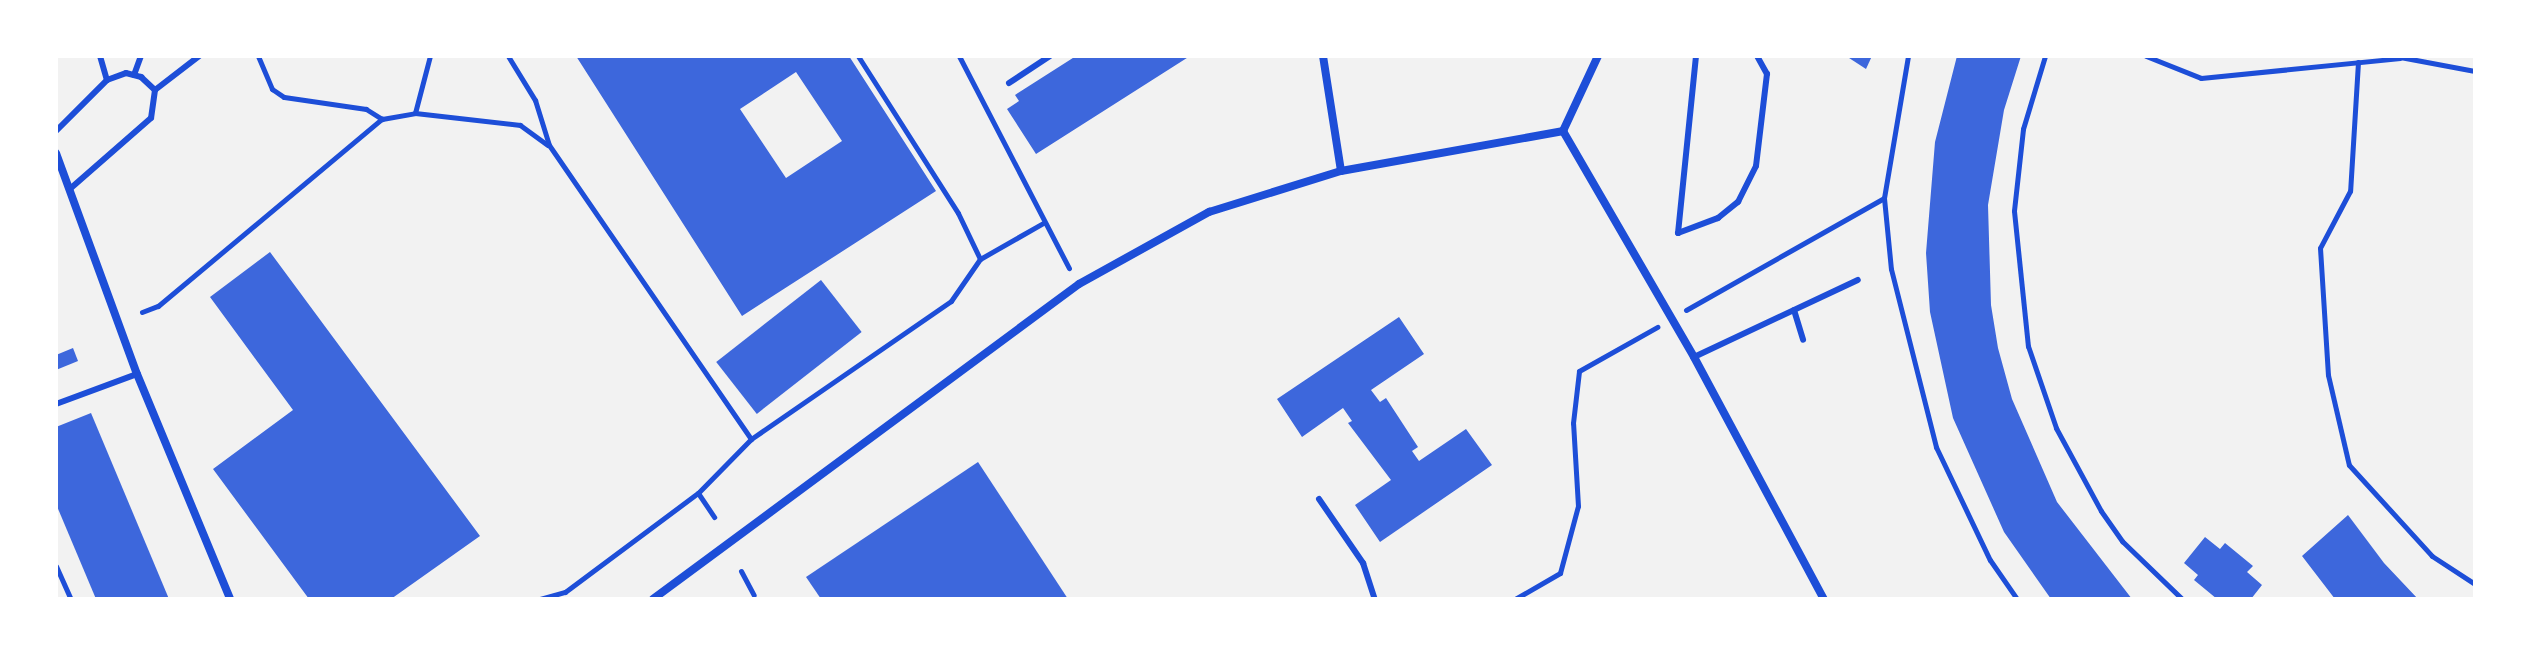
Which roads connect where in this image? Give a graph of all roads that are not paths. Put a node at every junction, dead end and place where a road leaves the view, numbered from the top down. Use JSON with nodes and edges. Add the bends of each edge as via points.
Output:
{"nodes":[{"id":1,"x":100,"y":56,"type":"edge"},
{"id":2,"x":141,"y":56,"type":"edge"},
{"id":3,"x":199,"y":56,"type":"edge"},
{"id":4,"x":1050,"y":56,"type":"edge"},
{"id":5,"x":1323,"y":56,"type":"edge"},
{"id":6,"x":1598,"y":56,"type":"edge"},
{"id":7,"x":1696,"y":56,"type":"edge"},
{"id":8,"x":1757,"y":56,"type":"edge"},
{"id":9,"x":134,"y":75,"type":"junction"},
{"id":10,"x":107,"y":80,"type":"junction"},
{"id":11,"x":1009,"y":83,"type":"dead end"},
{"id":12,"x":155,"y":90,"type":"junction"},
{"id":13,"x":56,"y":131,"type":"edge"},
{"id":14,"x":1563,"y":131,"type":"junction"},
{"id":15,"x":56,"y":153,"type":"edge"},
{"id":16,"x":1341,"y":171,"type":"junction"},
{"id":17,"x":71,"y":188,"type":"junction"},
{"id":18,"x":1858,"y":280,"type":"dead end"},
{"id":19,"x":1794,"y":310,"type":"junction"},
{"id":20,"x":1803,"y":340,"type":"dead end"},
{"id":21,"x":1694,"y":357,"type":"junction"},
{"id":22,"x":137,"y":374,"type":"junction"},
{"id":23,"x":56,"y":404,"type":"edge"},
{"id":24,"x":1319,"y":499,"type":"dead end"},
{"id":25,"x":230,"y":599,"type":"edge"},
{"id":26,"x":653,"y":599,"type":"edge"},
{"id":27,"x":1375,"y":599,"type":"edge"},
{"id":28,"x":1824,"y":599,"type":"edge"}],
"edges":[{"from":1,"to":10,"type":"lane"},
{"from":2,"to":9,"type":"lane"},
{"from":3,"to":12,"type":"lane"},
{"from":4,"to":11,"type":"lane"},
{"from":5,"to":16,"type":"street"},
{"from":6,"to":14,"type":"street"},
{"from":7,"to":8,"type":"lane","via":[[1678,233],[1718,218],[1738,202],[1756,166],[1767,74]]},
{"from":9,"to":10,"type":"lane"},
{"from":9,"to":12,"type":"lane"},
{"from":10,"to":13,"type":"lane"},
{"from":12,"to":17,"type":"lane","via":[[151,118]]},
{"from":14,"to":16,"type":"street"},
{"from":14,"to":21,"type":"street"},
{"from":15,"to":17,"type":"street"},
{"from":16,"to":26,"type":"street","via":[[1209,212],[1079,284]]},
{"from":17,"to":22,"type":"street"},
{"from":18,"to":19,"type":"lane"},
{"from":19,"to":20,"type":"lane"},
{"from":19,"to":21,"type":"lane"},
{"from":21,"to":28,"type":"street"},
{"from":22,"to":23,"type":"lane"},
{"from":22,"to":25,"type":"street"},
{"from":24,"to":27,"type":"lane","via":[[1363,563]]}]}
